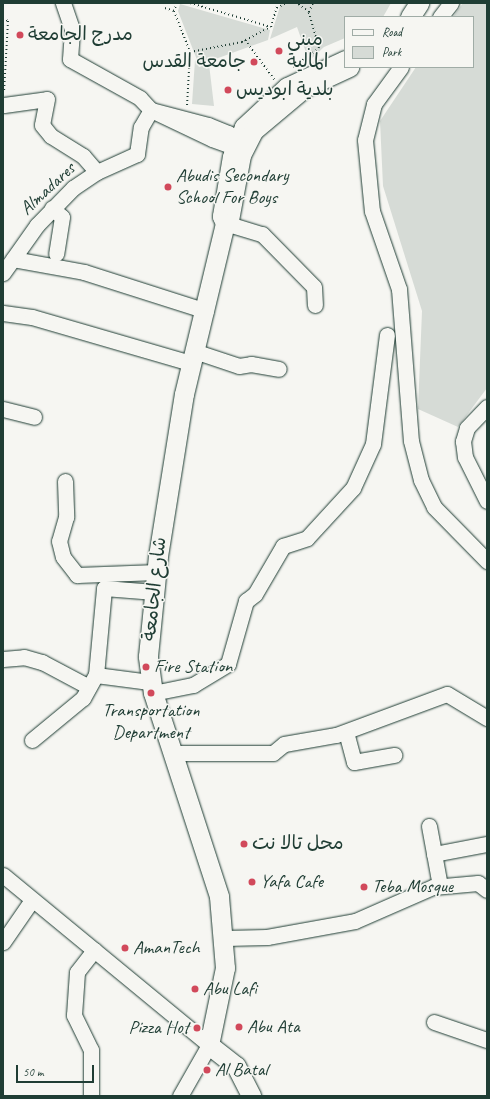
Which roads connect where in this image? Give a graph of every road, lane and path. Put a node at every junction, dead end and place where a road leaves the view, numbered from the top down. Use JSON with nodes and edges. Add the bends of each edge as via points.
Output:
{"nodes":[{"id":1,"x":63,"y":3,"type":"edge"},
{"id":2,"x":177,"y":3,"type":"edge"},
{"id":3,"x":190,"y":3,"type":"edge"},
{"id":4,"x":278,"y":3,"type":"edge"},
{"id":5,"x":286,"y":3,"type":"edge"},
{"id":6,"x":297,"y":3,"type":"edge"},
{"id":7,"x":313,"y":3,"type":"edge"},
{"id":8,"x":419,"y":3,"type":"edge"},
{"id":9,"x":432,"y":3,"type":"edge"},
{"id":10,"x":451,"y":3,"type":"edge"},
{"id":11,"x":165,"y":8,"type":"dead end"},
{"id":12,"x":277,"y":8,"type":"junction"},
{"id":13,"x":174,"y":11,"type":"junction"},
{"id":14,"x":309,"y":12,"type":"junction"},
{"id":15,"x":411,"y":16,"type":"edge"},
{"id":16,"x":424,"y":16,"type":"edge"},
{"id":17,"x":441,"y":16,"type":"edge"},
{"id":18,"x":3,"y":18,"type":"edge"},
{"id":19,"x":271,"y":27,"type":"junction"},
{"id":20,"x":245,"y":40,"type":"junction"},
{"id":21,"x":190,"y":52,"type":"junction"},
{"id":22,"x":344,"y":60,"type":"edge"},
{"id":23,"x":301,"y":62,"type":"dead end"},
{"id":24,"x":347,"y":68,"type":"edge"},
{"id":25,"x":399,"y":68,"type":"edge"},
{"id":26,"x":280,"y":75,"type":"dead end"},
{"id":27,"x":4,"y":105,"type":"joint"},
{"id":28,"x":187,"y":107,"type":"dead end"},
{"id":29,"x":151,"y":110,"type":"junction"},
{"id":30,"x":239,"y":144,"type":"junction"},
{"id":31,"x":97,"y":172,"type":"junction"},
{"id":32,"x":52,"y":208,"type":"junction"},
{"id":33,"x":225,"y":223,"type":"junction"},
{"id":34,"x":56,"y":254,"type":"dead end"},
{"id":35,"x":13,"y":260,"type":"junction"},
{"id":36,"x":3,"y":272,"type":"edge"},
{"id":37,"x":315,"y":305,"type":"dead end"},
{"id":38,"x":206,"y":311,"type":"junction"},
{"id":39,"x":3,"y":313,"type":"edge"},
{"id":40,"x":387,"y":335,"type":"dead end"},
{"id":41,"x":192,"y":357,"type":"junction"},
{"id":42,"x":279,"y":369,"type":"dead end"},
{"id":43,"x":487,"y":407,"type":"edge"},
{"id":44,"x":3,"y":409,"type":"edge"},
{"id":45,"x":34,"y":417,"type":"dead end"},
{"id":46,"x":65,"y":481,"type":"dead end"},
{"id":47,"x":487,"y":501,"type":"edge"},
{"id":48,"x":487,"y":561,"type":"edge"},
{"id":49,"x":156,"y":572,"type":"junction"},
{"id":50,"x":155,"y":592,"type":"junction"},
{"id":51,"x":3,"y":659,"type":"edge"},
{"id":52,"x":93,"y":681,"type":"junction"},
{"id":53,"x":152,"y":688,"type":"junction"},
{"id":54,"x":487,"y":718,"type":"edge"},
{"id":55,"x":346,"y":732,"type":"junction"},
{"id":56,"x":32,"y":740,"type":"dead end"},
{"id":57,"x":173,"y":753,"type":"junction"},
{"id":58,"x":394,"y":755,"type":"dead end"},
{"id":59,"x":429,"y":826,"type":"dead end"},
{"id":60,"x":487,"y":844,"type":"edge"},
{"id":61,"x":434,"y":854,"type":"junction"},
{"id":62,"x":3,"y":875,"type":"edge"},
{"id":63,"x":440,"y":886,"type":"junction"},
{"id":64,"x":487,"y":890,"type":"edge"},
{"id":65,"x":32,"y":900,"type":"junction"},
{"id":66,"x":225,"y":938,"type":"junction"},
{"id":67,"x":3,"y":942,"type":"edge"},
{"id":68,"x":94,"y":950,"type":"junction"},
{"id":69,"x":434,"y":1022,"type":"dead end"},
{"id":70,"x":487,"y":1040,"type":"edge"},
{"id":71,"x":209,"y":1045,"type":"junction"},
{"id":72,"x":91,"y":1096,"type":"edge"},
{"id":73,"x":180,"y":1096,"type":"edge"},
{"id":74,"x":242,"y":1096,"type":"edge"},
{"id":75,"x":251,"y":1096,"type":"edge"}],
"edges":[{"from":1,"to":29,"type":"street","via":[[72,29],[70,59],[140,98]]},
{"from":2,"to":13,"type":"path"},
{"from":3,"to":19,"type":"path"},
{"from":4,"to":12,"type":"path"},
{"from":5,"to":12,"type":"path"},
{"from":6,"to":14,"type":"path"},
{"from":7,"to":14,"type":"path"},
{"from":8,"to":15,"type":"main road"},
{"from":9,"to":16,"type":"main road"},
{"from":10,"to":17,"type":"street"},
{"from":11,"to":13,"type":"path"},
{"from":12,"to":19,"type":"path"},
{"from":13,"to":21,"type":"path"},
{"from":14,"to":23,"type":"path","via":[[319,48]]},
{"from":18,"to":27,"type":"path","via":[[8,21]]},
{"from":19,"to":20,"type":"path"},
{"from":20,"to":21,"type":"path"},
{"from":20,"to":26,"type":"path","via":[[272,80]]},
{"from":21,"to":28,"type":"path"},
{"from":22,"to":30,"type":"main road","name":"شارع الجامعة","via":[[287,87],[264,106]]},
{"from":24,"to":30,"type":"main road","name":"شارع الجامعة","via":[[304,88],[282,104]]},
{"from":25,"to":48,"type":"street","via":[[374,104],[365,140],[372,211],[399,289],[411,441],[421,480],[434,507]]},
{"from":27,"to":31,"type":"street","via":[[47,99],[42,125],[51,136],[83,156]]},
{"from":29,"to":30,"type":"street","via":[[208,125]]},
{"from":29,"to":31,"type":"street","name":"Almadares","via":[[141,128],[137,154]]},
{"from":30,"to":33,"type":"main road","name":"شارع الجامعة","via":[[222,216]]},
{"from":31,"to":32,"type":"street","name":"Almadares"},
{"from":32,"to":34,"type":"street","via":[[62,217]]},
{"from":32,"to":35,"type":"street","name":"Almadares"},
{"from":33,"to":37,"type":"street","via":[[262,234],[314,287]]},
{"from":33,"to":38,"type":"main road","name":"شارع الجامعة"},
{"from":35,"to":36,"type":"street","name":"Almadares"},
{"from":35,"to":38,"type":"street","via":[[84,272]]},
{"from":38,"to":41,"type":"main road","name":"شارع الجامعة"},
{"from":39,"to":41,"type":"street","via":[[32,317]]},
{"from":40,"to":53,"type":"street","via":[[374,444],[353,488],[307,538],[283,546],[255,594],[246,601],[228,664],[193,685]]},
{"from":41,"to":42,"type":"street","via":[[238,366],[251,364]]},
{"from":41,"to":49,"type":"main road","name":"شارع الجامعة"},
{"from":43,"to":47,"type":"street","via":[[467,428],[463,441],[468,463]]},
{"from":44,"to":45,"type":"street"},
{"from":46,"to":49,"type":"street","via":[[66,517],[59,541],[63,557],[76,574]]},
{"from":49,"to":50,"type":"main road","name":"شارع الجامعة"},
{"from":50,"to":52,"type":"street","via":[[104,588]]},
{"from":50,"to":53,"type":"main road","name":"شارع الجامعة","via":[[148,656]]},
{"from":51,"to":52,"type":"street","via":[[24,657]]},
{"from":52,"to":53,"type":"street"},
{"from":52,"to":56,"type":"street","via":[[83,698]]},
{"from":53,"to":57,"type":"main road","name":"شارع الجامعة"},
{"from":54,"to":55,"type":"street","via":[[447,694]]},
{"from":55,"to":57,"type":"street","via":[[284,744],[273,753]]},
{"from":55,"to":58,"type":"street","via":[[354,762]]},
{"from":57,"to":66,"type":"main road","name":"شارع الجامعة","via":[[219,896]]},
{"from":59,"to":61,"type":"street"},
{"from":60,"to":61,"type":"street"},
{"from":61,"to":63,"type":"street"},
{"from":62,"to":65,"type":"street"},
{"from":63,"to":64,"type":"street","via":[[478,883]]},
{"from":63,"to":66,"type":"street","via":[[377,908],[355,921],[267,937]]},
{"from":65,"to":67,"type":"street"},
{"from":65,"to":68,"type":"street"},
{"from":66,"to":71,"type":"main road","name":"شارع الجامعة","via":[[222,993]]},
{"from":68,"to":71,"type":"street"},
{"from":68,"to":72,"type":"street","via":[[77,972],[74,1015],[91,1050]]},
{"from":69,"to":70,"type":"street"},
{"from":71,"to":73,"type":"street"},
{"from":71,"to":74,"type":"main road"},
{"from":71,"to":75,"type":"main road","via":[[236,1066]]}]}
